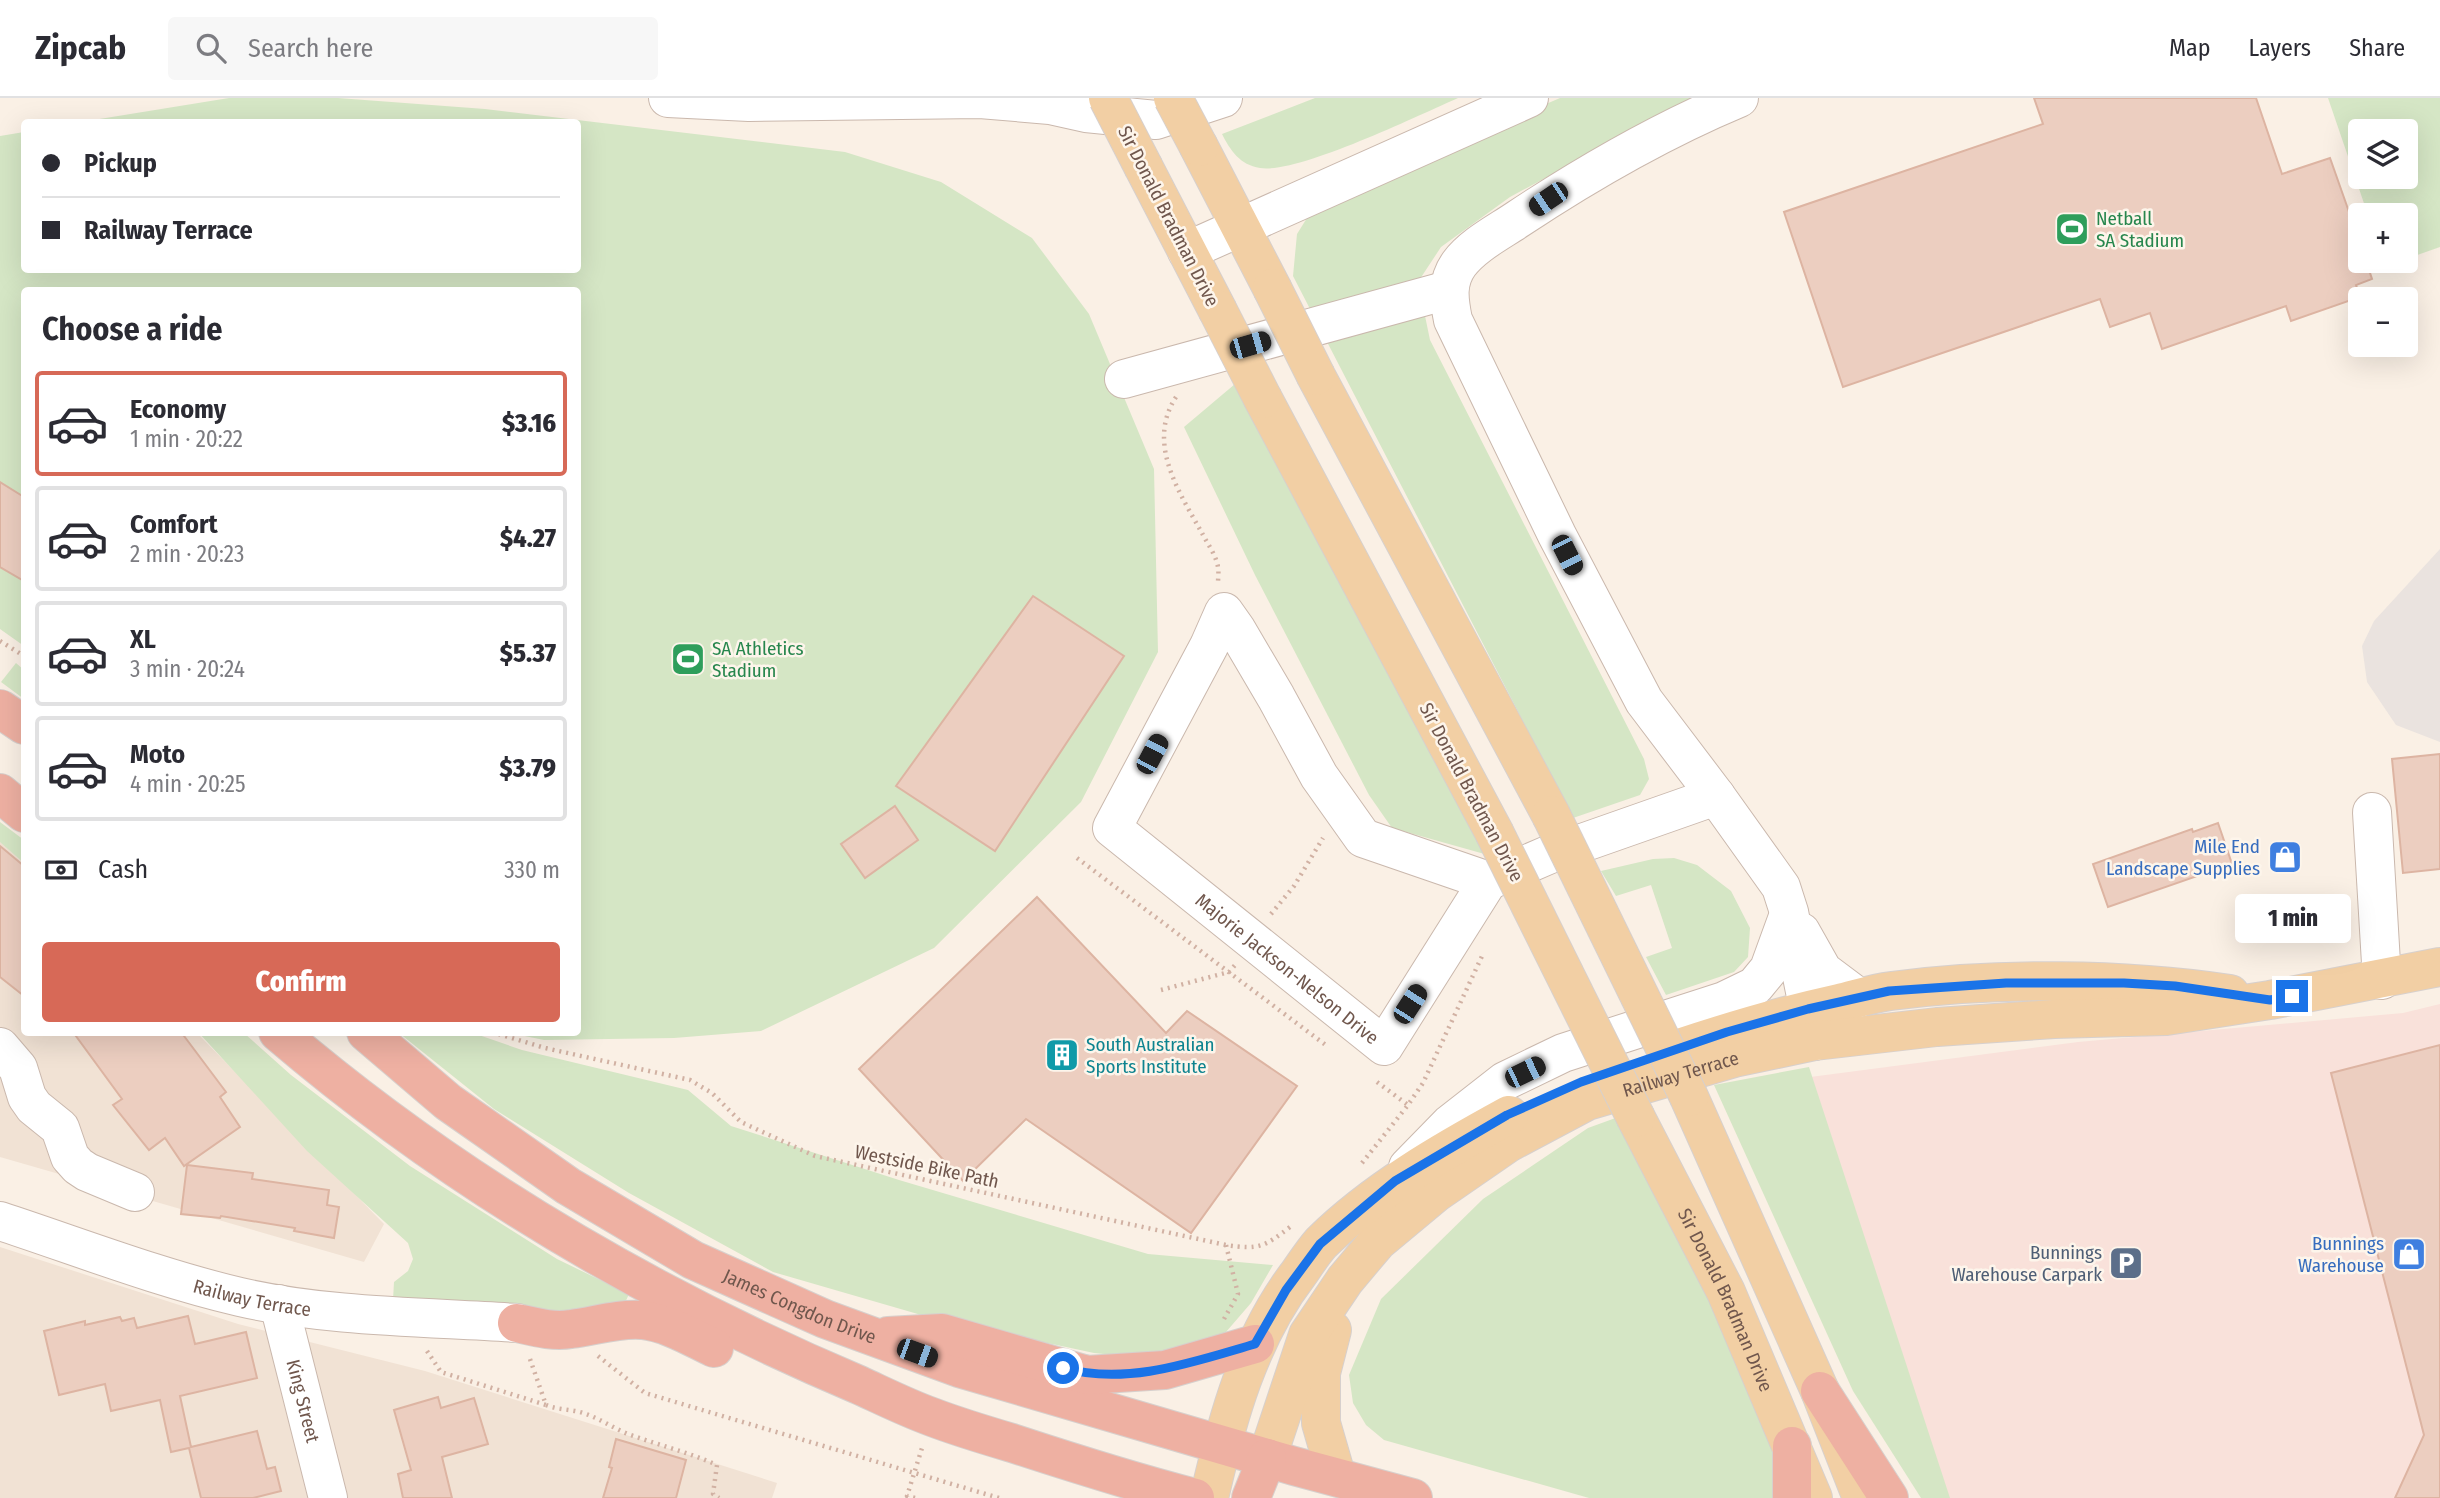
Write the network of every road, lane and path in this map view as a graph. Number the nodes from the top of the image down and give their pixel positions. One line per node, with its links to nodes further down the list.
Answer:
1 (668, 98): 7 (street)
2 (1108, 98): 9 (main road, Sir Donald Bradman Drive, bridge)
3 (1173, 98): 8 (main road, bridge)
4 (1223, 98): 7 (street)
5 (1530, 98): 8 (street)
6 (1739, 98): 10 (street)
7 (704, 99)
8 (1241, 227): 9 (street); 55 (main road, bridge)
9 (1187, 251): 60 (main road, Sir Donald Bradman Drive, bridge)
10 (1448, 290): 11 (street); 17 (street)
11 (1124, 379)
12 (0, 641): 13 (path)
13 (21, 654)
14 (0, 709): 15 (highway)
15 (21, 723)
16 (0, 793): 18 (highway)
17 (1716, 796): 22 (street); 23 (street)
18 (21, 810)
19 (2372, 812): 29 (street)
20 (1327, 831): 24 (path)
21 (1077, 858): 28 (path)
22 (1488, 881): 22 (street, Majorie Jackson-Nelson Drive)
23 (1789, 912): 31 (street); 33 (street); 42 (street)
24 (1268, 918)
25 (1484, 952): 40 (path)
26 (1242, 956): 28 (path)
27 (2440, 967): 29 (main road, Railway Terrace)
28 (1229, 972): 30 (path); 38 (path)
29 (2382, 980): 32 (main road, Railway Terrace)
30 (1161, 990)
31 (1859, 998): 32 (main road, Railway Terrace); 33 (main road, Railway Terrace)
32 (2270, 1000): 33 (main road, Railway Terrace)
33 (1812, 1025): 42 (main road, Railway Terrace); 47 (main road, Railway Terrace)
34 (283, 1036): 56 (highway)
35 (371, 1036): 51 (highway, James Congdon Drive)
36 (505, 1036): 46 (path, Westside Bike Path)
37 (0, 1047): 43 (street)
38 (1328, 1047)
39 (1377, 1082): 40 (path)
40 (1408, 1105): 41 (path)
41 (1357, 1168)
42 (1395, 1181): 52 (main road, Railway Terrace)
43 (135, 1192)
44 (0, 1221): 48 (street, Railway Terrace)
45 (1298, 1221): 46 (path, Westside Bike Path)
46 (1226, 1245): 49 (path)
47 (1345, 1280): 61 (main road, Railway Terrace); 63 (main road)
48 (279, 1304): 50 (street, Railway Terrace); 64 (street, King Street)
49 (1222, 1321)
50 (522, 1336): 56 (highway); 57 (path)
51 (875, 1337): 52 (highway); 59 (highway, James Congdon Drive)
52 (1255, 1344): 59 (main road, Railway Terrace)
53 (425, 1347): 57 (path)
54 (594, 1353): 62 (path)
55 (1820, 1391): 74 (main road); 75 (highway)
56 (884, 1396): 58 (highway)
57 (546, 1405): 65 (path)
58 (932, 1417): 62 (path); 68 (highway)
59 (1221, 1444): 61 (highway, James Congdon Drive); 69 (main road, Railway Terrace)
60 (1792, 1446): 72 (highway); 73 (main road, Sir Donald Bradman Drive)
61 (1267, 1458): 63 (highway, James Congdon Drive); 70 (highway)
62 (914, 1473): 66 (path); 67 (path)
63 (1336, 1475): 71 (highway, James Congdon Drive)
64 (328, 1498)
65 (719, 1498)
66 (915, 1498)
67 (999, 1498)
68 (1195, 1498)
69 (1209, 1498)
70 (1251, 1498)
71 (1413, 1498)
72 (1792, 1498)
73 (1812, 1498)
74 (1862, 1498)
75 (1889, 1498)

